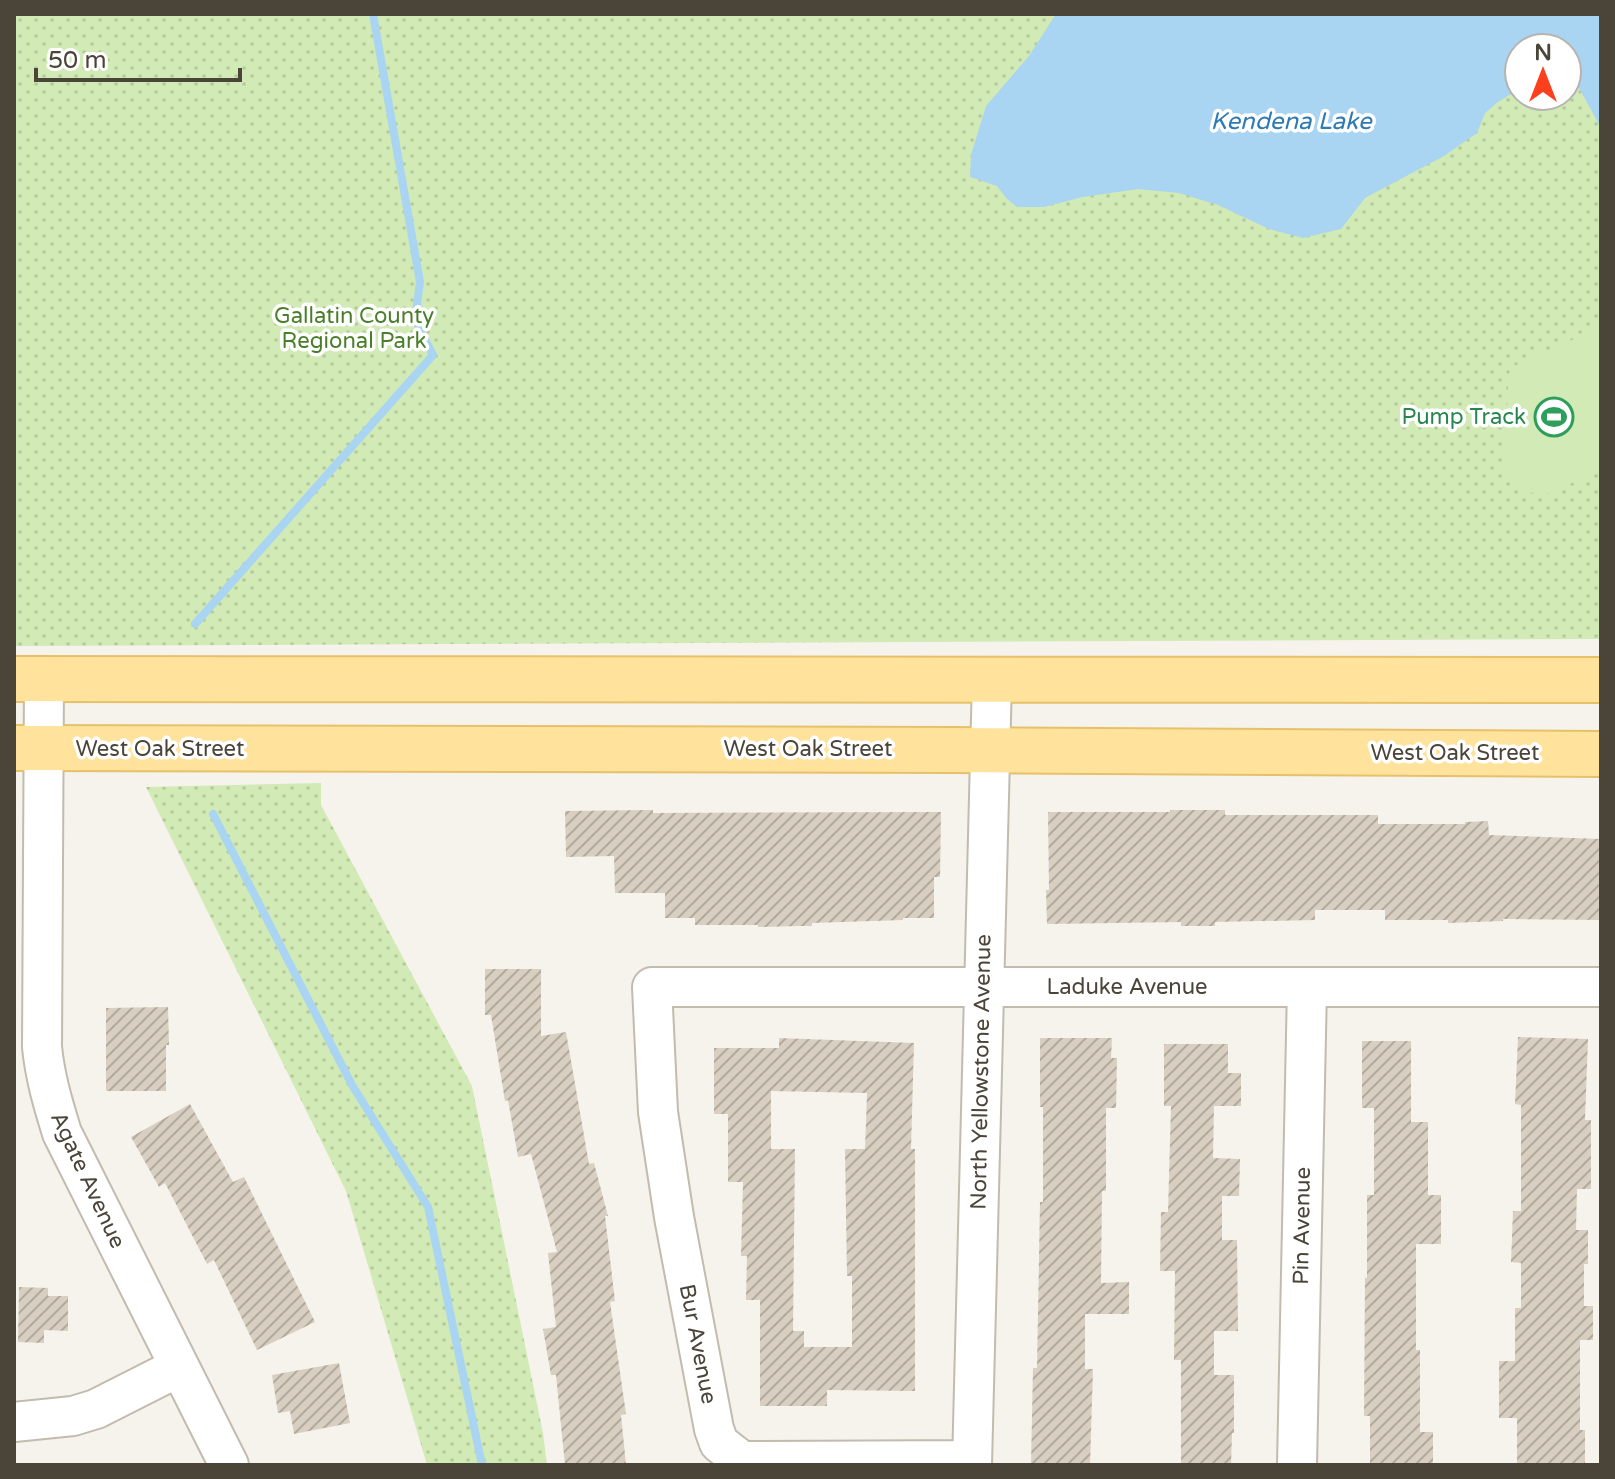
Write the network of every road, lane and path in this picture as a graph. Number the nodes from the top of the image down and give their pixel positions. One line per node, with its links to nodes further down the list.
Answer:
1 (29, 679): 2 (main road); 4 (street, Agate Avenue)
2 (992, 679): 3 (main road); 5 (street, North Yellowstone Avenue)
3 (1601, 680)
4 (28, 748): 5 (main road, West Oak Street); 11 (street, Agate Avenue)
5 (989, 750): 6 (main road, West Oak Street); 8 (street, North Yellowstone Avenue)
6 (1601, 754)
7 (652, 987): 8 (street, Laduke Avenue); 14 (street, Bur Avenue)
8 (983, 987): 9 (street, Laduke Avenue); 14 (street, North Yellowstone Avenue)
9 (1307, 987): 10 (street, Laduke Avenue); 16 (street, Pin Avenue)
10 (1601, 987)
11 (28, 1009): 12 (street, Agate Avenue)
12 (179, 1367): 13 (street); 15 (street, Agate Avenue)
13 (14, 1422)
14 (972, 1462)
15 (229, 1465)
16 (1297, 1465)

